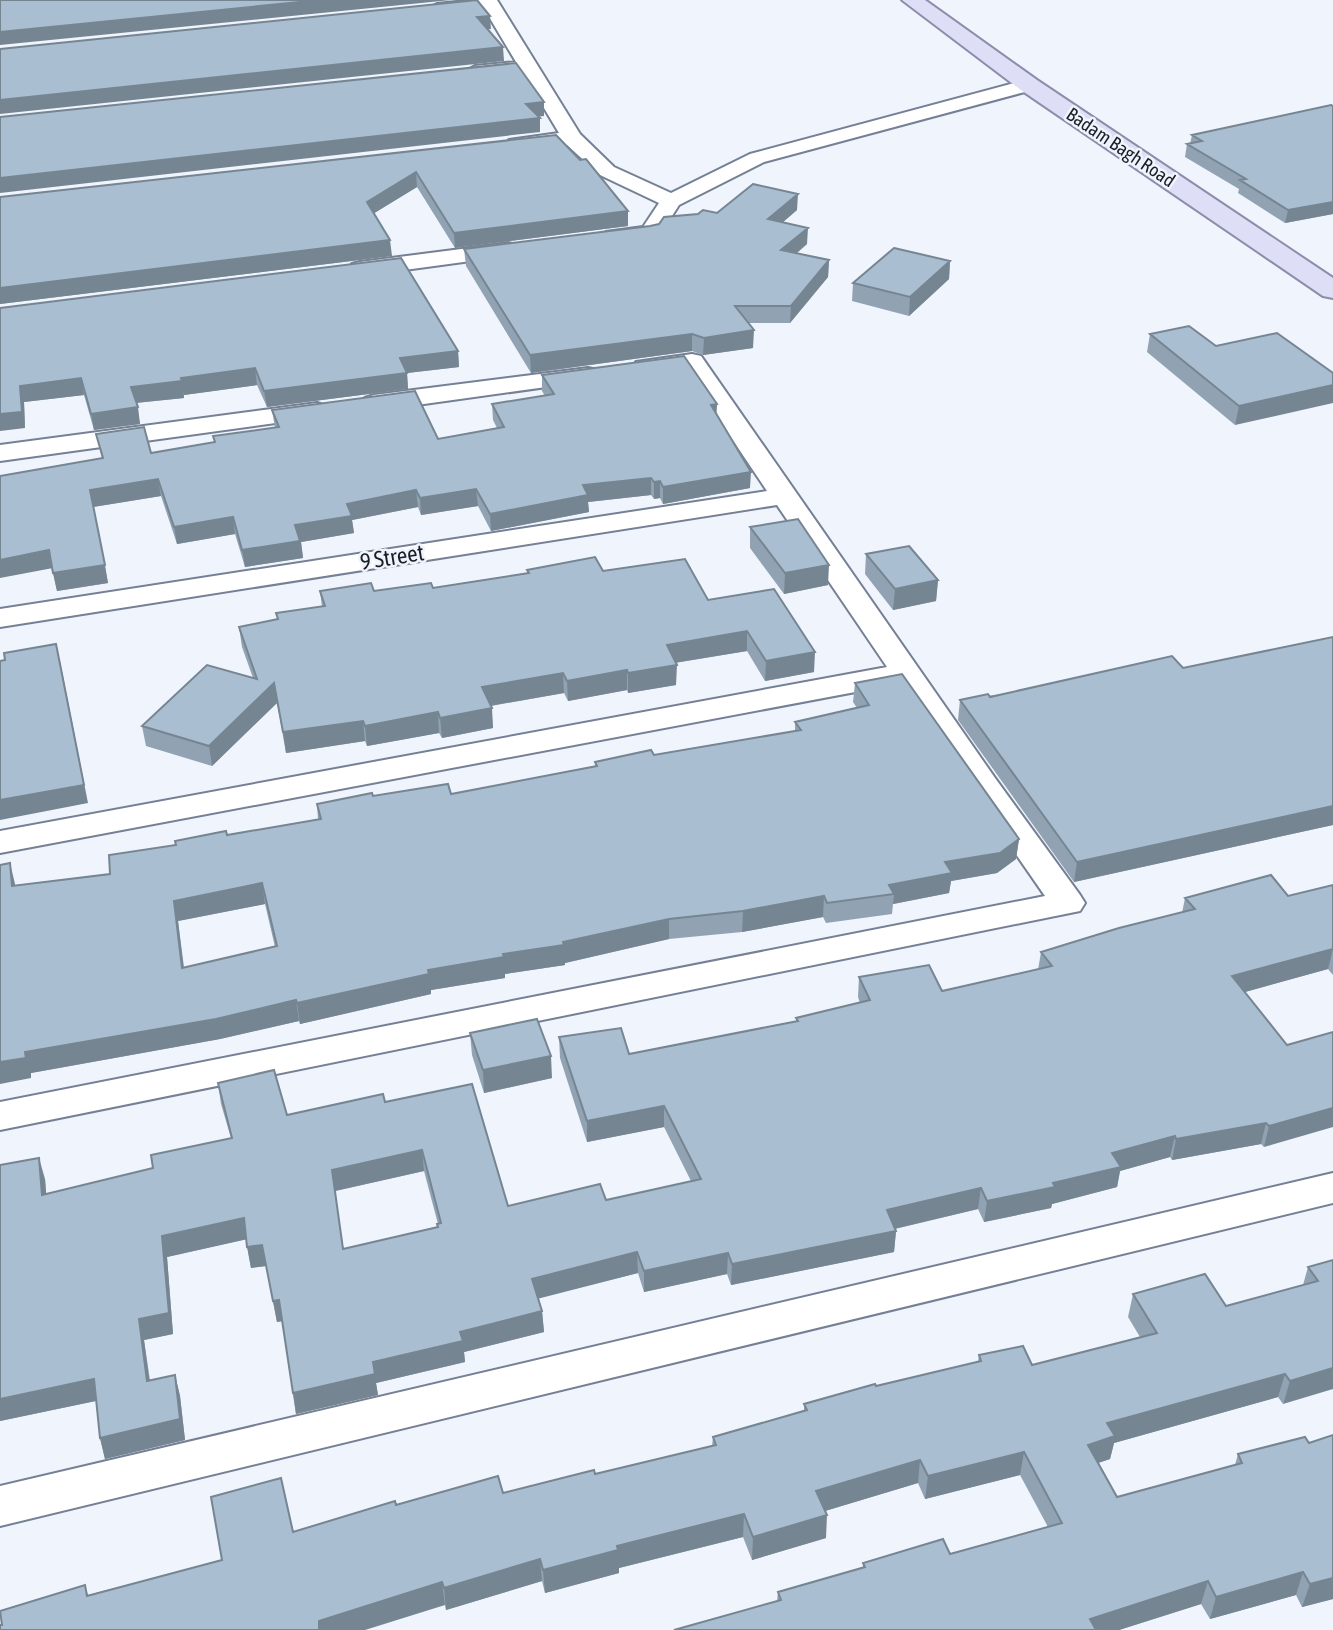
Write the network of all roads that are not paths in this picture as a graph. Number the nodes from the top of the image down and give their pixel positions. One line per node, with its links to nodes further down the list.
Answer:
1 (912, 0): 6 (main road, Badam Bagh Road)
2 (489, 2): 3 (street); 4 (street)
3 (422, 11)
4 (528, 67): 5 (street); 7 (street)
5 (459, 74)
6 (1029, 85): 9 (street); 13 (main road, Badam Bagh Road)
7 (572, 138): 8 (street); 9 (street)
8 (491, 147)
9 (671, 201): 10 (street)
10 (595, 240)
11 (526, 248): 12 (street)
12 (332, 272)
13 (1333, 290)
14 (0, 453): 15 (street)
15 (785, 496): 16 (street, 9 Street); 17 (street)
16 (0, 618)
17 (906, 673): 18 (street); 19 (street)
18 (0, 842)
19 (0, 1116)
20 (1333, 1188): 21 (street)
21 (0, 1506)

